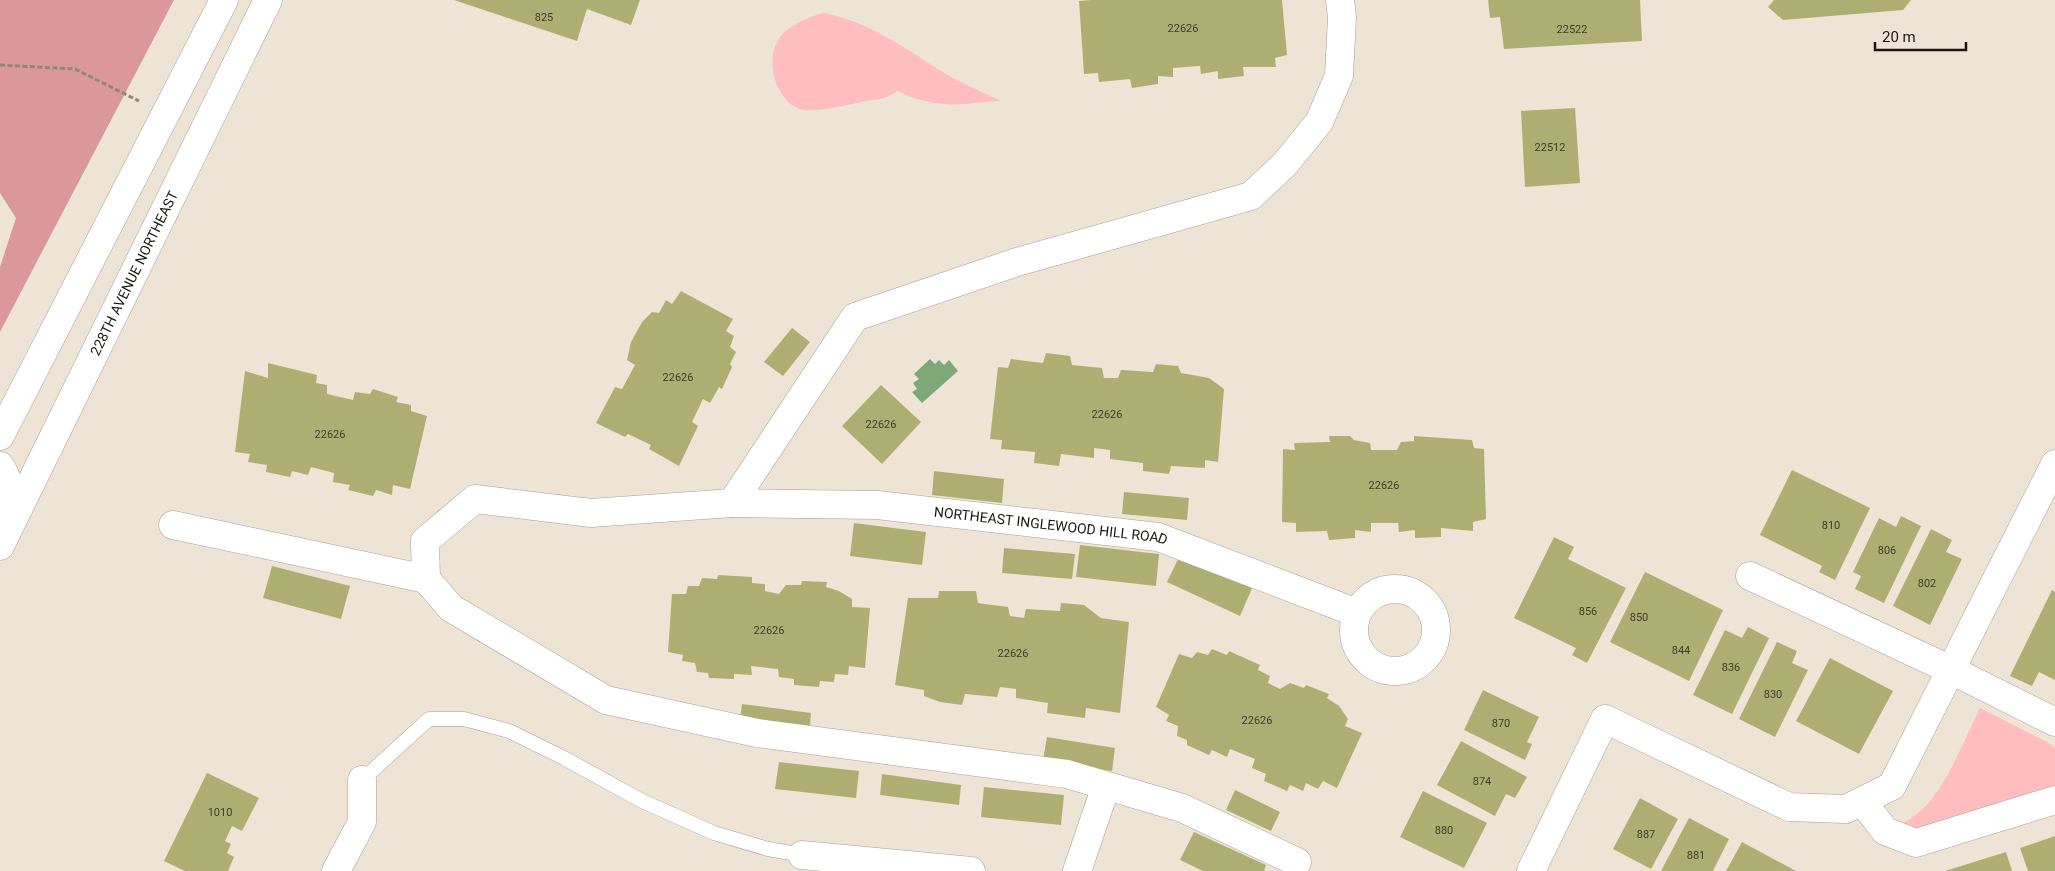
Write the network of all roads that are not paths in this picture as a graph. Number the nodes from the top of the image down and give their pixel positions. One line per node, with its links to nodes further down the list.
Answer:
1 (224, 0): 4 (street)
2 (268, 0): 10 (street, 228TH AVENUE NORTHEAST)
3 (1340, 0): 7 (street)
4 (0, 436)
5 (2055, 464): 14 (street)
6 (0, 466): 8 (street)
7 (732, 503): 12 (street, NORTHEAST INGLEWOOD HILL ROAD); 13 (street, NORTHEAST INGLEWOOD HILL ROAD)
8 (0, 515)
9 (173, 525): 12 (street)
10 (0, 546)
11 (1750, 576): 14 (street)
12 (426, 579): 17 (street)
13 (1357, 613)
14 (1951, 670): 15 (street); 19 (street)
15 (2055, 722)
16 (362, 780): 20 (lane); 22 (street)
17 (1106, 786): 21 (street); 24 (street)
18 (2055, 800): 19 (street)
19 (1862, 801): 25 (street)
20 (802, 855): 23 (street)
21 (1297, 862)
22 (336, 871)
23 (971, 871)
24 (1077, 871)
25 (1531, 871)

